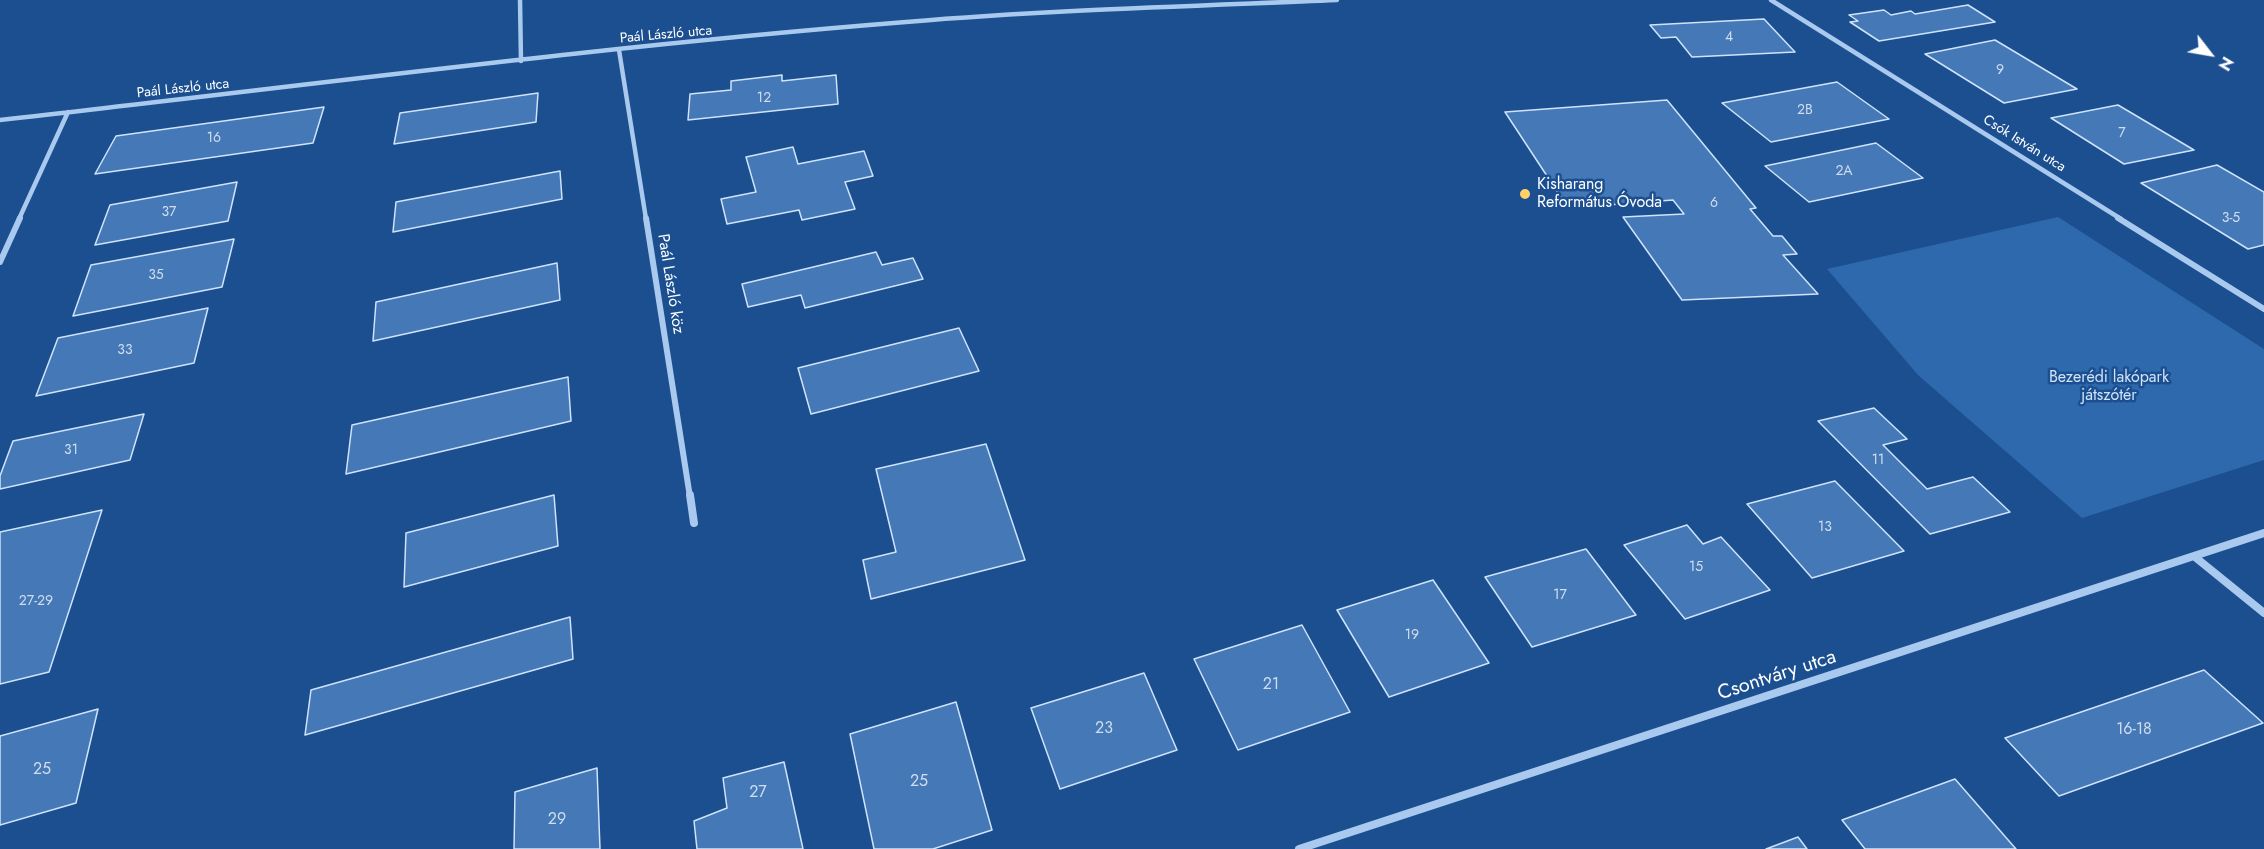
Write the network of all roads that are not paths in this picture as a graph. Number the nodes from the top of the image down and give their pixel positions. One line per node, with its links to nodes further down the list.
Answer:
1 (520, 0): 5 (street)
2 (1337, 0): 4 (street, Paál László utca)
3 (1771, 0): 9 (street, Csók István utca)
4 (619, 50): 5 (street, Paál László utca); 10 (street, Paál László köz)
5 (521, 61): 6 (street, Paál László utca)
6 (68, 112): 7 (street, Paál László utca); 8 (street)
7 (0, 120)
8 (0, 262)
9 (2264, 309)
10 (694, 523)
11 (2264, 533): 12 (street, Csontváry utca)
12 (2195, 557): 13 (street); 14 (street, Csontváry utca)
13 (2264, 613)
14 (1299, 849)

